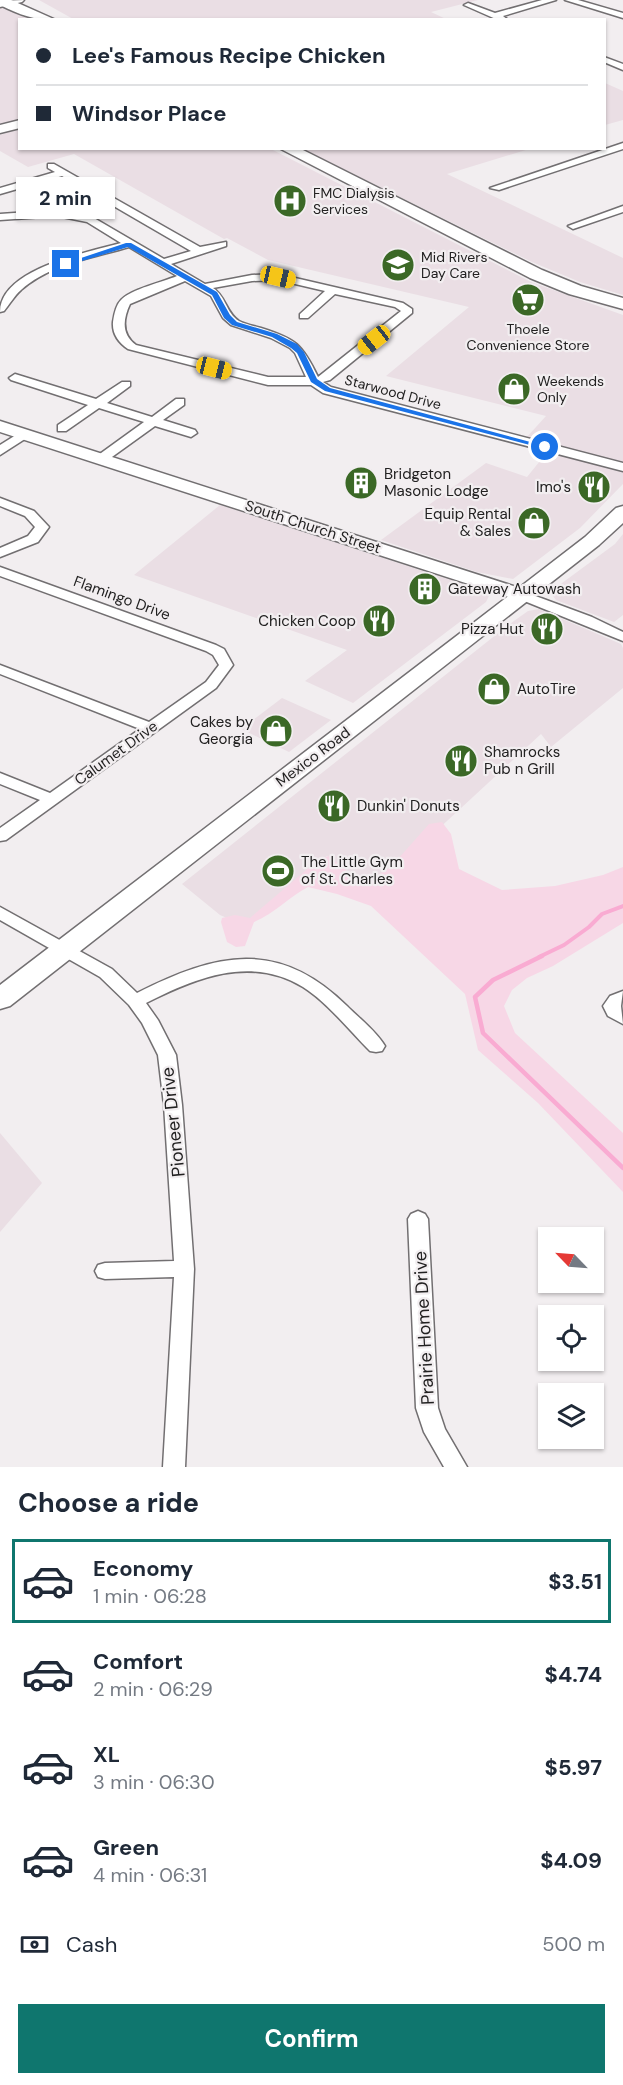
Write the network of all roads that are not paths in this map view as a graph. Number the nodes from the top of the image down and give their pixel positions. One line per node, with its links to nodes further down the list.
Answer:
1 (24, 0): 9 (main road)
2 (552, 0): 6 (street)
3 (569, 0): 7 (street)
4 (6, 2): 8 (main road)
5 (468, 5): 6 (street)
6 (495, 15): 10 (street)
7 (623, 16)
8 (44, 18)
9 (48, 18)
10 (501, 18)
11 (606, 60): 12 (street)
12 (623, 66)
13 (18, 124): 14 (street)
14 (0, 129)
15 (623, 146): 19 (street)
16 (290, 150): 31 (main road)
17 (51, 166): 18 (street)
18 (63, 173): 20 (street); 26 (street)
19 (495, 188)
20 (0, 191)
21 (623, 209): 23 (street)
22 (0, 217): 24 (street)
23 (573, 226)
24 (129, 244): 27 (street); 32 (street)
25 (222, 244): 26 (street)
26 (199, 251): 27 (street)
27 (162, 263): 28 (street)
28 (184, 277): 29 (street); 35 (street)
29 (204, 287): 30 (street); 35 (street)
30 (333, 290): 33 (street); 35 (street)
31 (623, 304)
32 (0, 309)
33 (304, 316)
34 (15, 378): 38 (street)
35 (314, 381): 46 (street, Starwood Drive)
36 (126, 384): 38 (street)
37 (180, 402): 39 (street)
38 (97, 404): 39 (street); 41 (street)
39 (153, 421): 42 (street); 45 (street)
40 (0, 426): 43 (street, South Church Street)
41 (62, 428)
42 (191, 433)
43 (24, 434): 44 (street); 45 (street, South Church Street)
44 (0, 451)
45 (101, 459): 51 (street, South Church Street)
46 (623, 467)
47 (0, 502): 49 (street)
48 (623, 512): 51 (main road, Mexico Road)
49 (0, 552)
50 (0, 572): 53 (street, Flamingo Drive)
51 (522, 595): 52 (street, South Church Street); 60 (main road, Mexico Road)
52 (623, 637)
53 (226, 665): 55 (street, Calumet Drive)
54 (0, 669): 55 (street)
55 (151, 728): 57 (street, Calumet Drive)
56 (0, 778): 57 (street)
57 (51, 799): 58 (street, Calumet Drive)
58 (0, 836)
59 (0, 913): 60 (street, Pioneer Drive)
60 (63, 949): 62 (main road, Mexico Road); 63 (street, Pioneer Drive)
61 (623, 997): 64 (street)
62 (0, 999)
63 (135, 1001): 65 (street); 67 (street, Pioneer Drive)
64 (623, 1018)
65 (376, 1046)
66 (418, 1219): 70 (street, Prairie Home Drive)
67 (184, 1269): 68 (street); 69 (street, Pioneer Drive)
68 (105, 1271)
69 (174, 1467)
70 (456, 1467)

